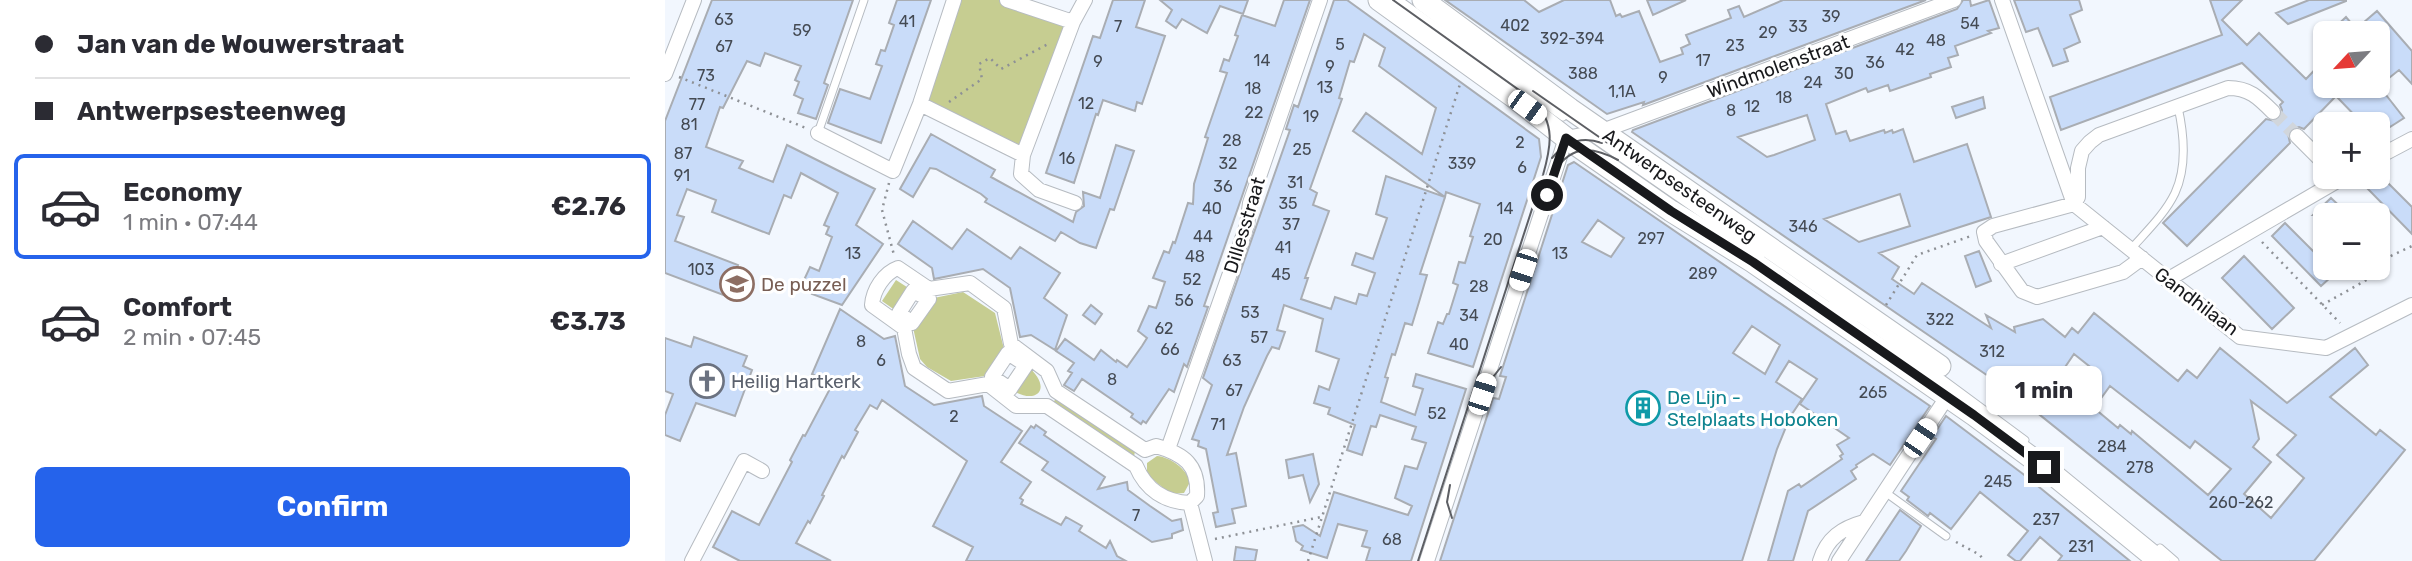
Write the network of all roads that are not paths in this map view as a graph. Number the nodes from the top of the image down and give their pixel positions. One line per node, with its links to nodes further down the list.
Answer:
1 (694, 0): 13 (street)
2 (864, 0): 18 (lane)
3 (954, 0): 14 (street)
4 (1007, 0): 12 (street)
5 (1085, 0): 12 (street)
6 (1320, 0): 40 (street, Dillesstraat)
7 (1379, 0): 17 (street, Antwerpsesteenweg)
8 (1399, 0): 17 (lane)
9 (1423, 0): 17 (street, Antwerpsesteenweg)
10 (1954, 0): 17 (street, Windmolenstraat)
11 (2001, 0): 26 (street)
12 (1071, 27): 23 (street)
13 (665, 73)
14 (920, 104): 18 (street); 23 (street)
15 (2178, 107): 16 (street); 26 (street); 28 (lane)
16 (2273, 112)
17 (1579, 129): 29 (lane); 34 (street, Antwerpsesteenweg); 37 (street, Antwerpsesteenweg); 53 (street)
18 (818, 133)
19 (2297, 136): 22 (street)
20 (2412, 139): 21 (street)
21 (2390, 151)
22 (2313, 152)
23 (1023, 155): 25 (street)
24 (2320, 189): 31 (street)
25 (1075, 203)
26 (2074, 204): 27 (street, Gandhilaan); 30 (street, Gandhilaan)
27 (2103, 228): 28 (street, Gandhilaan); 30 (street)
28 (2136, 254): 30 (street, Gandhilaan); 31 (street, Gandhilaan)
29 (1771, 262)
30 (2001, 264)
31 (2167, 280): 33 (street, Gandhilaan)
32 (1827, 301): 34 (lane)
33 (2412, 305)
34 (1867, 322): 35 (street, Antwerpsesteenweg)
35 (1932, 366): 39 (lane)
36 (1056, 391): 38 (street); 38 (street); 41 (street)
37 (1947, 397): 46 (street); 50 (street, Antwerpsesteenweg)
38 (1047, 406): 43 (street)
39 (2031, 445)
40 (1168, 449): 41 (street); 47 (street)
41 (1145, 450): 43 (street)
42 (2052, 462): 44 (lane)
43 (1136, 466): 47 (street)
44 (2062, 470)
45 (762, 471): 51 (street)
46 (1884, 491): 48 (street); 49 (lane)
47 (1190, 503): 52 (street)
48 (1864, 522): 54 (street); 55 (street)
49 (1946, 536)
50 (2157, 553): 56 (lane)
51 (692, 561)
52 (1205, 561)
53 (1427, 561)
54 (1819, 561)
55 (1839, 561)
56 (2175, 561)

